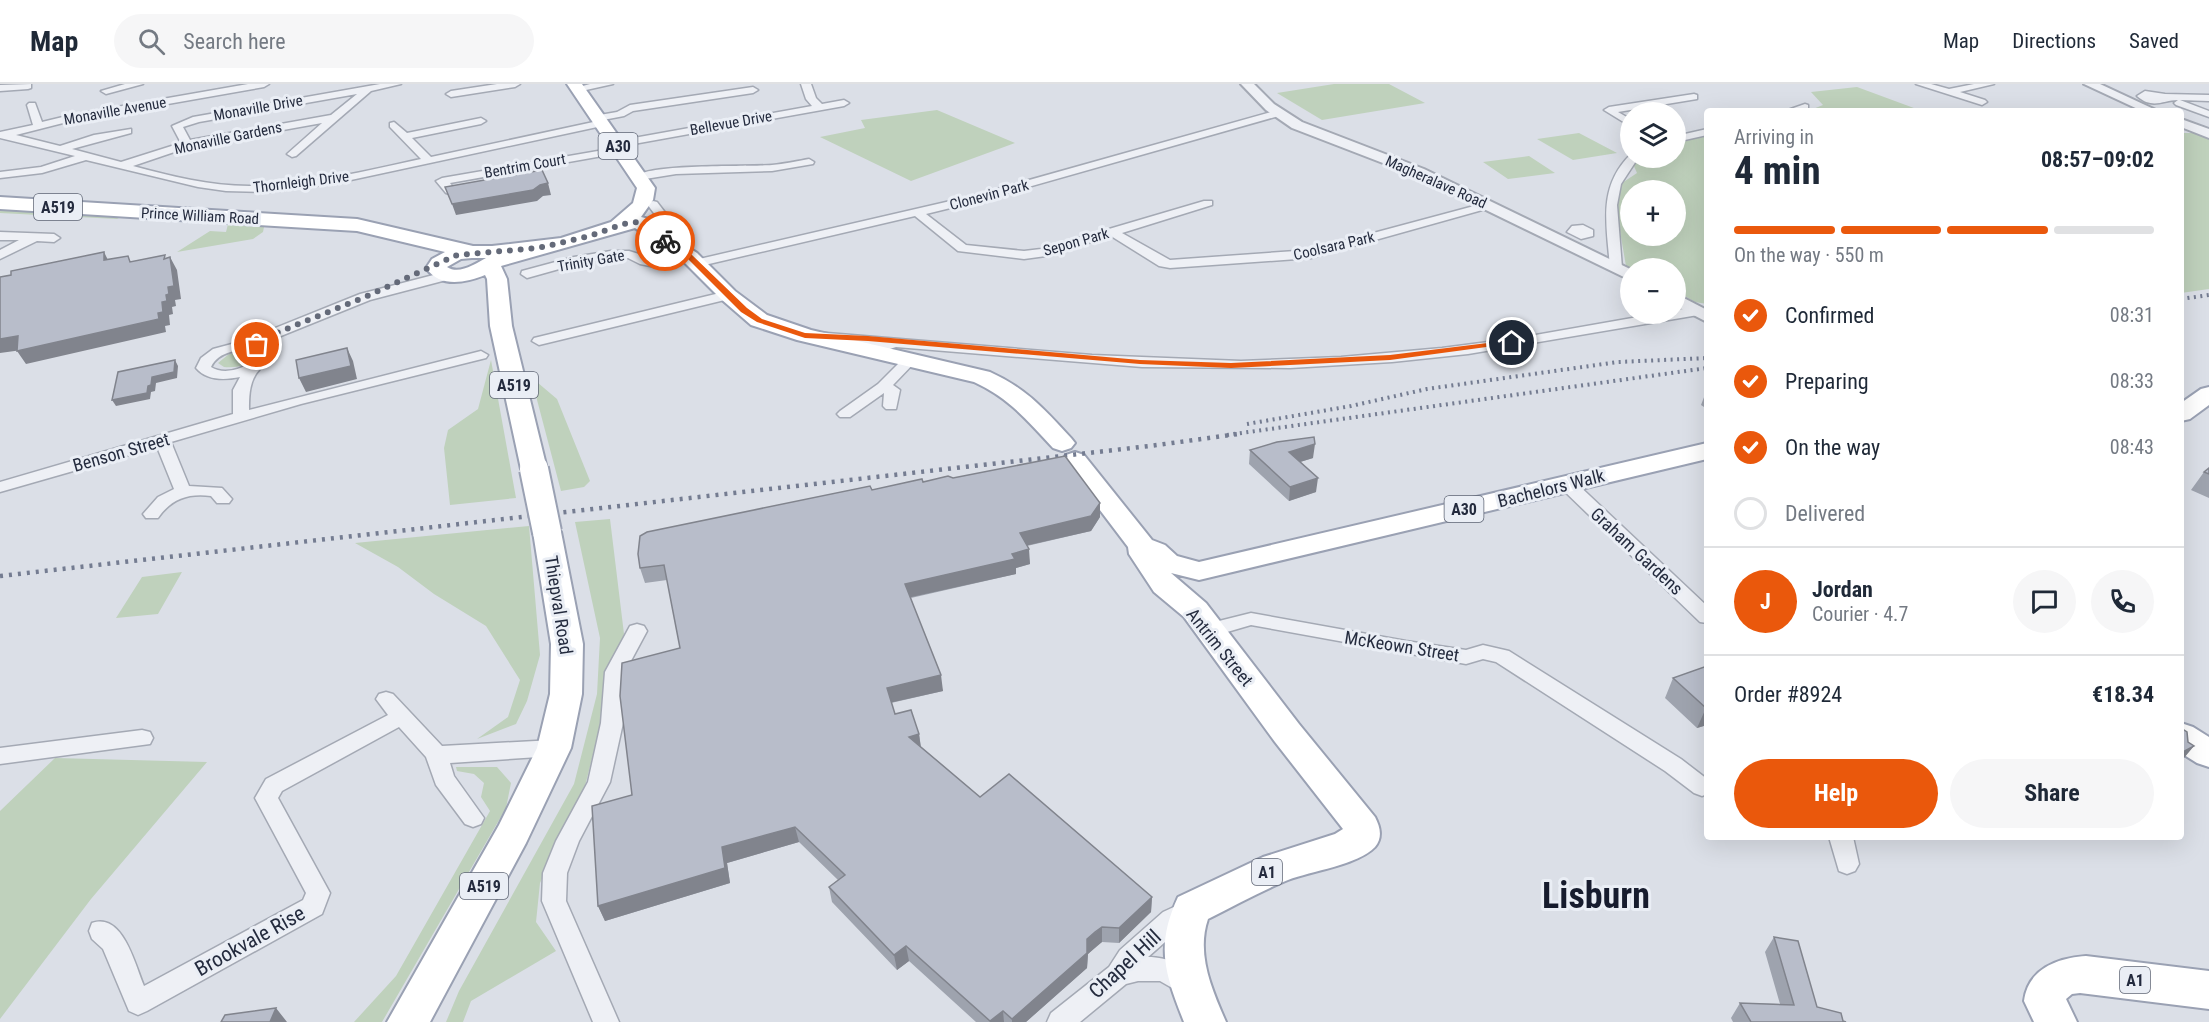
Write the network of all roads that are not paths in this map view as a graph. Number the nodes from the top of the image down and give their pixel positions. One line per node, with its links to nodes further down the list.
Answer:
1 (138, 84): 20 (street)
2 (264, 84): 12 (street, Monaville Avenue)
3 (396, 84): 17 (street, Monaville Drive)
4 (515, 84): 18 (street)
5 (608, 84): 15 (street)
6 (806, 84): 31 (street)
7 (1247, 84): 36 (street, Magheralave Road)
8 (1921, 84): 21 (street)
9 (1989, 84): 21 (street)
10 (2090, 84): 26 (street)
11 (2137, 84): 22 (street)
12 (251, 85): 43 (street, Monaville Avenue)
13 (28, 86): 16 (street)
14 (2166, 86): 22 (street)
15 (575, 87): 38 (main road, A30)
16 (0, 88)
17 (368, 89): 40 (street); 53 (street, Monaville Drive)
18 (452, 89)
19 (749, 89): 38 (street, Thornleigh Drive)
20 (106, 91)
21 (1949, 92): 28 (street)
22 (2149, 94): 24 (street); 26 (street)
23 (1694, 97): 27 (street)
24 (2167, 98): 25 (street); 37 (street)
25 (2209, 98)
26 (2124, 99): 35 (street)
27 (1661, 102)
28 (1982, 102)
29 (844, 103): 31 (street, Bellevue Drive)
30 (32, 105): 43 (street)
31 (819, 107): 56 (street, Bellevue Drive)
32 (1805, 107): 34 (street)
33 (1620, 108): 39 (street)
34 (1801, 108)
35 (2145, 108)
36 (1278, 113): 67 (street, Magheralave Road); 68 (street, Clonevin Park)
37 (2209, 114)
38 (597, 117): 56 (main road, A30); 58 (street, Thornleigh Drive)
39 (1620, 117)
40 (334, 118): 53 (street, Monaville Gardens); 55 (street)
41 (481, 121): 51 (street)
42 (2184, 124): 45 (street)
43 (38, 125): 50 (street, Monaville Avenue)
44 (394, 125): 51 (street)
45 (2196, 129): 46 (street); 49 (street)
46 (2184, 130)
47 (127, 131): 54 (street)
48 (1704, 133): 52 (street)
49 (2209, 134)
50 (1, 136): 54 (street, Thornleigh Drive)
51 (406, 136): 58 (street)
52 (1686, 137)
53 (187, 144): 60 (street, Monaville Gardens)
54 (61, 149): 57 (street, Thornleigh Drive)
55 (292, 154)
56 (621, 154): 63 (main road, A30); 64 (street, Bentrim Court)
57 (87, 156): 60 (street, Thornleigh Drive); 62 (street)
58 (428, 160): 60 (street, Thornleigh Drive)
59 (809, 162): 63 (street)
60 (124, 165)
61 (1626, 168): 80 (street)
62 (0, 175)
63 (639, 177): 69 (main road, A30)
64 (450, 191)
65 (0, 203): 73 (main road, Prince William Road / A519)
66 (1208, 203): 72 (street, Sepon Park)
67 (1489, 205): 72 (street, Coolsara Park); 80 (street, Magheralave Road)
68 (918, 213): 72 (street, Sepon Park); 77 (street, Clonevin Park)
69 (646, 218): 70 (street); 70 (street); 71 (main road); 77 (main road, A30)
70 (667, 222): 77 (street)
71 (619, 231): 77 (main road); 79 (main road)
72 (1113, 232)
73 (400, 233): 79 (main road, Prince William Road / A519); 81 (main road, Prince William Road / A519)
74 (0, 236): 75 (street)
75 (34, 237): 76 (street); 78 (street)
76 (54, 238)
77 (683, 253): 83 (street, Trinity Gate); 84 (main road, A30)
78 (0, 255)
79 (485, 258): 81 (main road); 85 (main road, Thiepval Road / A519)
80 (1616, 268): 82 (street, Magheralave Road)
81 (446, 270): 85 (main road, A519); 87 (street)
82 (1620, 270)
83 (527, 274)
84 (728, 296): 89 (street); 92 (main road, A30)
85 (498, 301): 119 (main road, Thiepval Road / A519, bridge)
86 (1686, 305): 88 (street)
87 (322, 314): 90 (street); 91 (street)
88 (1703, 314): 92 (street)
89 (539, 341)
90 (247, 345): 91 (street); 95 (street)
91 (269, 349): 94 (street)
92 (894, 350): 96 (street); 110 (main road, Antrim Street / A30)
93 (481, 355): 102 (street, Benson Street)
94 (253, 367): 95 (street); 97 (street)
95 (220, 374): 97 (street)
96 (883, 387): 99 (street); 101 (street)
97 (241, 390): 102 (street)
98 (2209, 394): 100 (main road)
99 (891, 406)
100 (2184, 412)
101 (845, 414)
102 (241, 417): 103 (street, Benson Street)
103 (162, 440): 106 (street, Benson Street); 107 (street)
104 (1704, 452): 105 (main road, Bachelors Walk / A30)
105 (1567, 484): 111 (main road, Bachelors Walk / A30); 112 (street, Graham Gardens)
106 (0, 487)
107 (183, 491): 108 (street); 109 (street)
108 (223, 500)
109 (152, 514)
110 (1142, 546): 111 (main road, Bachelors Walk / A30); 113 (main road, Antrim Street / A30)
111 (1220, 566): 113 (main road, Bachelors Walk / A30)
112 (1704, 614)
113 (1202, 620): 123 (street, McKeown Street); 125 (main road, Antrim Street / A30)
114 (637, 631): 135 (street)
115 (386, 699): 116 (street)
116 (401, 717): 120 (street); 129 (street, Brookvale Rise)
117 (142, 738): 122 (street)
118 (2184, 738): 121 (main road)
119 (554, 748): 120 (street); 134 (main road, Thiepval Road / A519)
120 (436, 754): 124 (street)
121 (2209, 754)
122 (0, 756)
123 (1702, 787)
124 (473, 818)
125 (1362, 836): 128 (main road, A1)
126 (1842, 840): 127 (street)
127 (1847, 864)
128 (1192, 909): 130 (street, Chapel Hill); 132 (main road)
129 (101, 931)
130 (1118, 975): 132 (street); 136 (street, Chapel Hill)
131 (2209, 990): 133 (main road, A1)
132 (1198, 1005)
133 (2051, 1007)
134 (408, 1022)
135 (606, 1022)
136 (1059, 1022)

